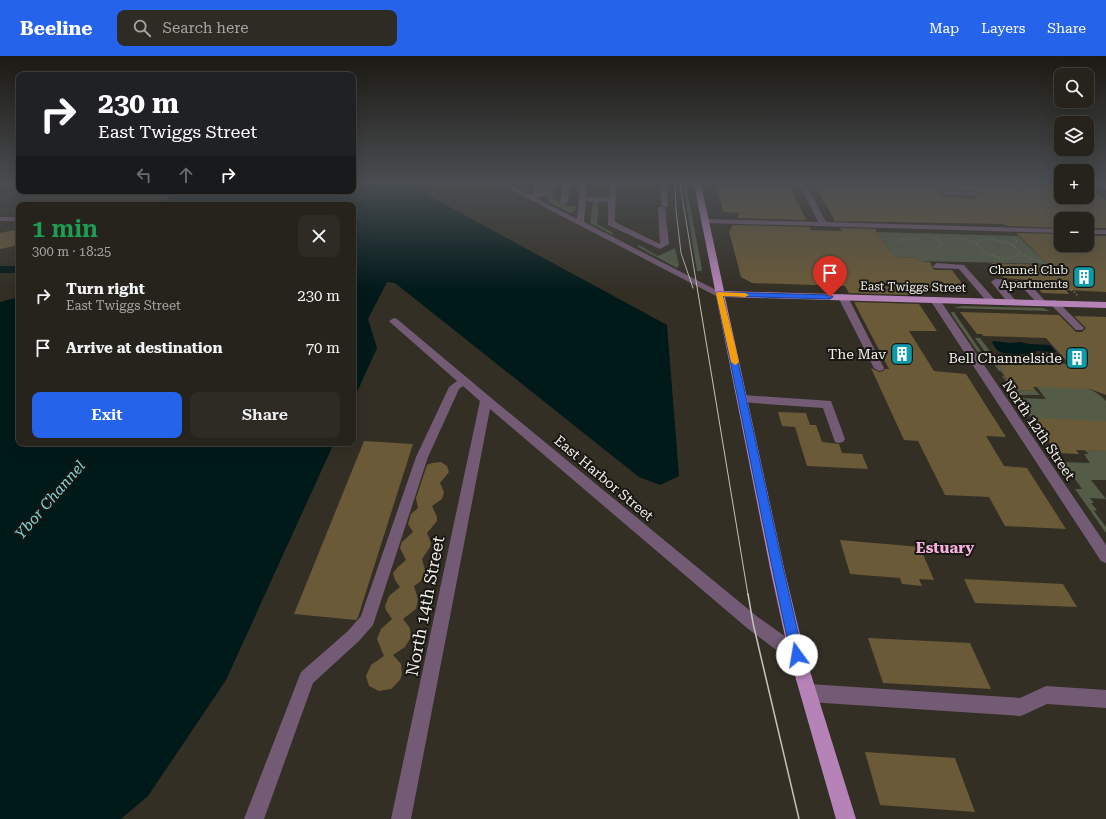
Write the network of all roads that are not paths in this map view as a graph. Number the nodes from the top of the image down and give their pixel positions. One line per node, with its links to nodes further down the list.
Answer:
1 (572, 220): 7 (street)
2 (581, 220): 7 (street)
3 (612, 220): 4 (street)
4 (664, 220)
5 (824, 220): 8 (street)
6 (705, 221): 8 (street); 17 (main road)
7 (580, 224): 17 (street)
8 (829, 227): 9 (street)
9 (1026, 230): 10 (street); 13 (street)
10 (1054, 231)
11 (1106, 232): 12 (street)
12 (1094, 234)
13 (1034, 237)
14 (937, 266): 20 (street)
15 (987, 274): 16 (street)
16 (995, 282): 21 (street); 22 (street)
17 (719, 294): 18 (main road, East Twiggs Street); 28 (main road)
18 (843, 298): 19 (main road, East Twiggs Street); 26 (street)
19 (935, 300): 20 (main road, East Twiggs Street); 31 (street, North 12th Street)
20 (990, 301): 21 (main road, East Twiggs Street)
21 (1012, 302): 22 (main road, East Twiggs Street)
22 (1048, 303): 23 (main road, East Twiggs Street); 25 (street)
23 (1106, 304)
24 (394, 321): 27 (street, East Harbor Street)
25 (1075, 328)
26 (879, 368)
27 (464, 381): 29 (street, East Harbor Street); 35 (street)
28 (743, 399): 30 (street); 32 (main road)
29 (486, 400): 32 (street, East Harbor Street); 36 (street, North 14th Street)
30 (839, 439)
31 (1106, 557)
32 (797, 655): 33 (main road)
33 (809, 693): 34 (street); 37 (main road)
34 (1106, 699)
35 (254, 819)
36 (401, 819)
37 (846, 819)

